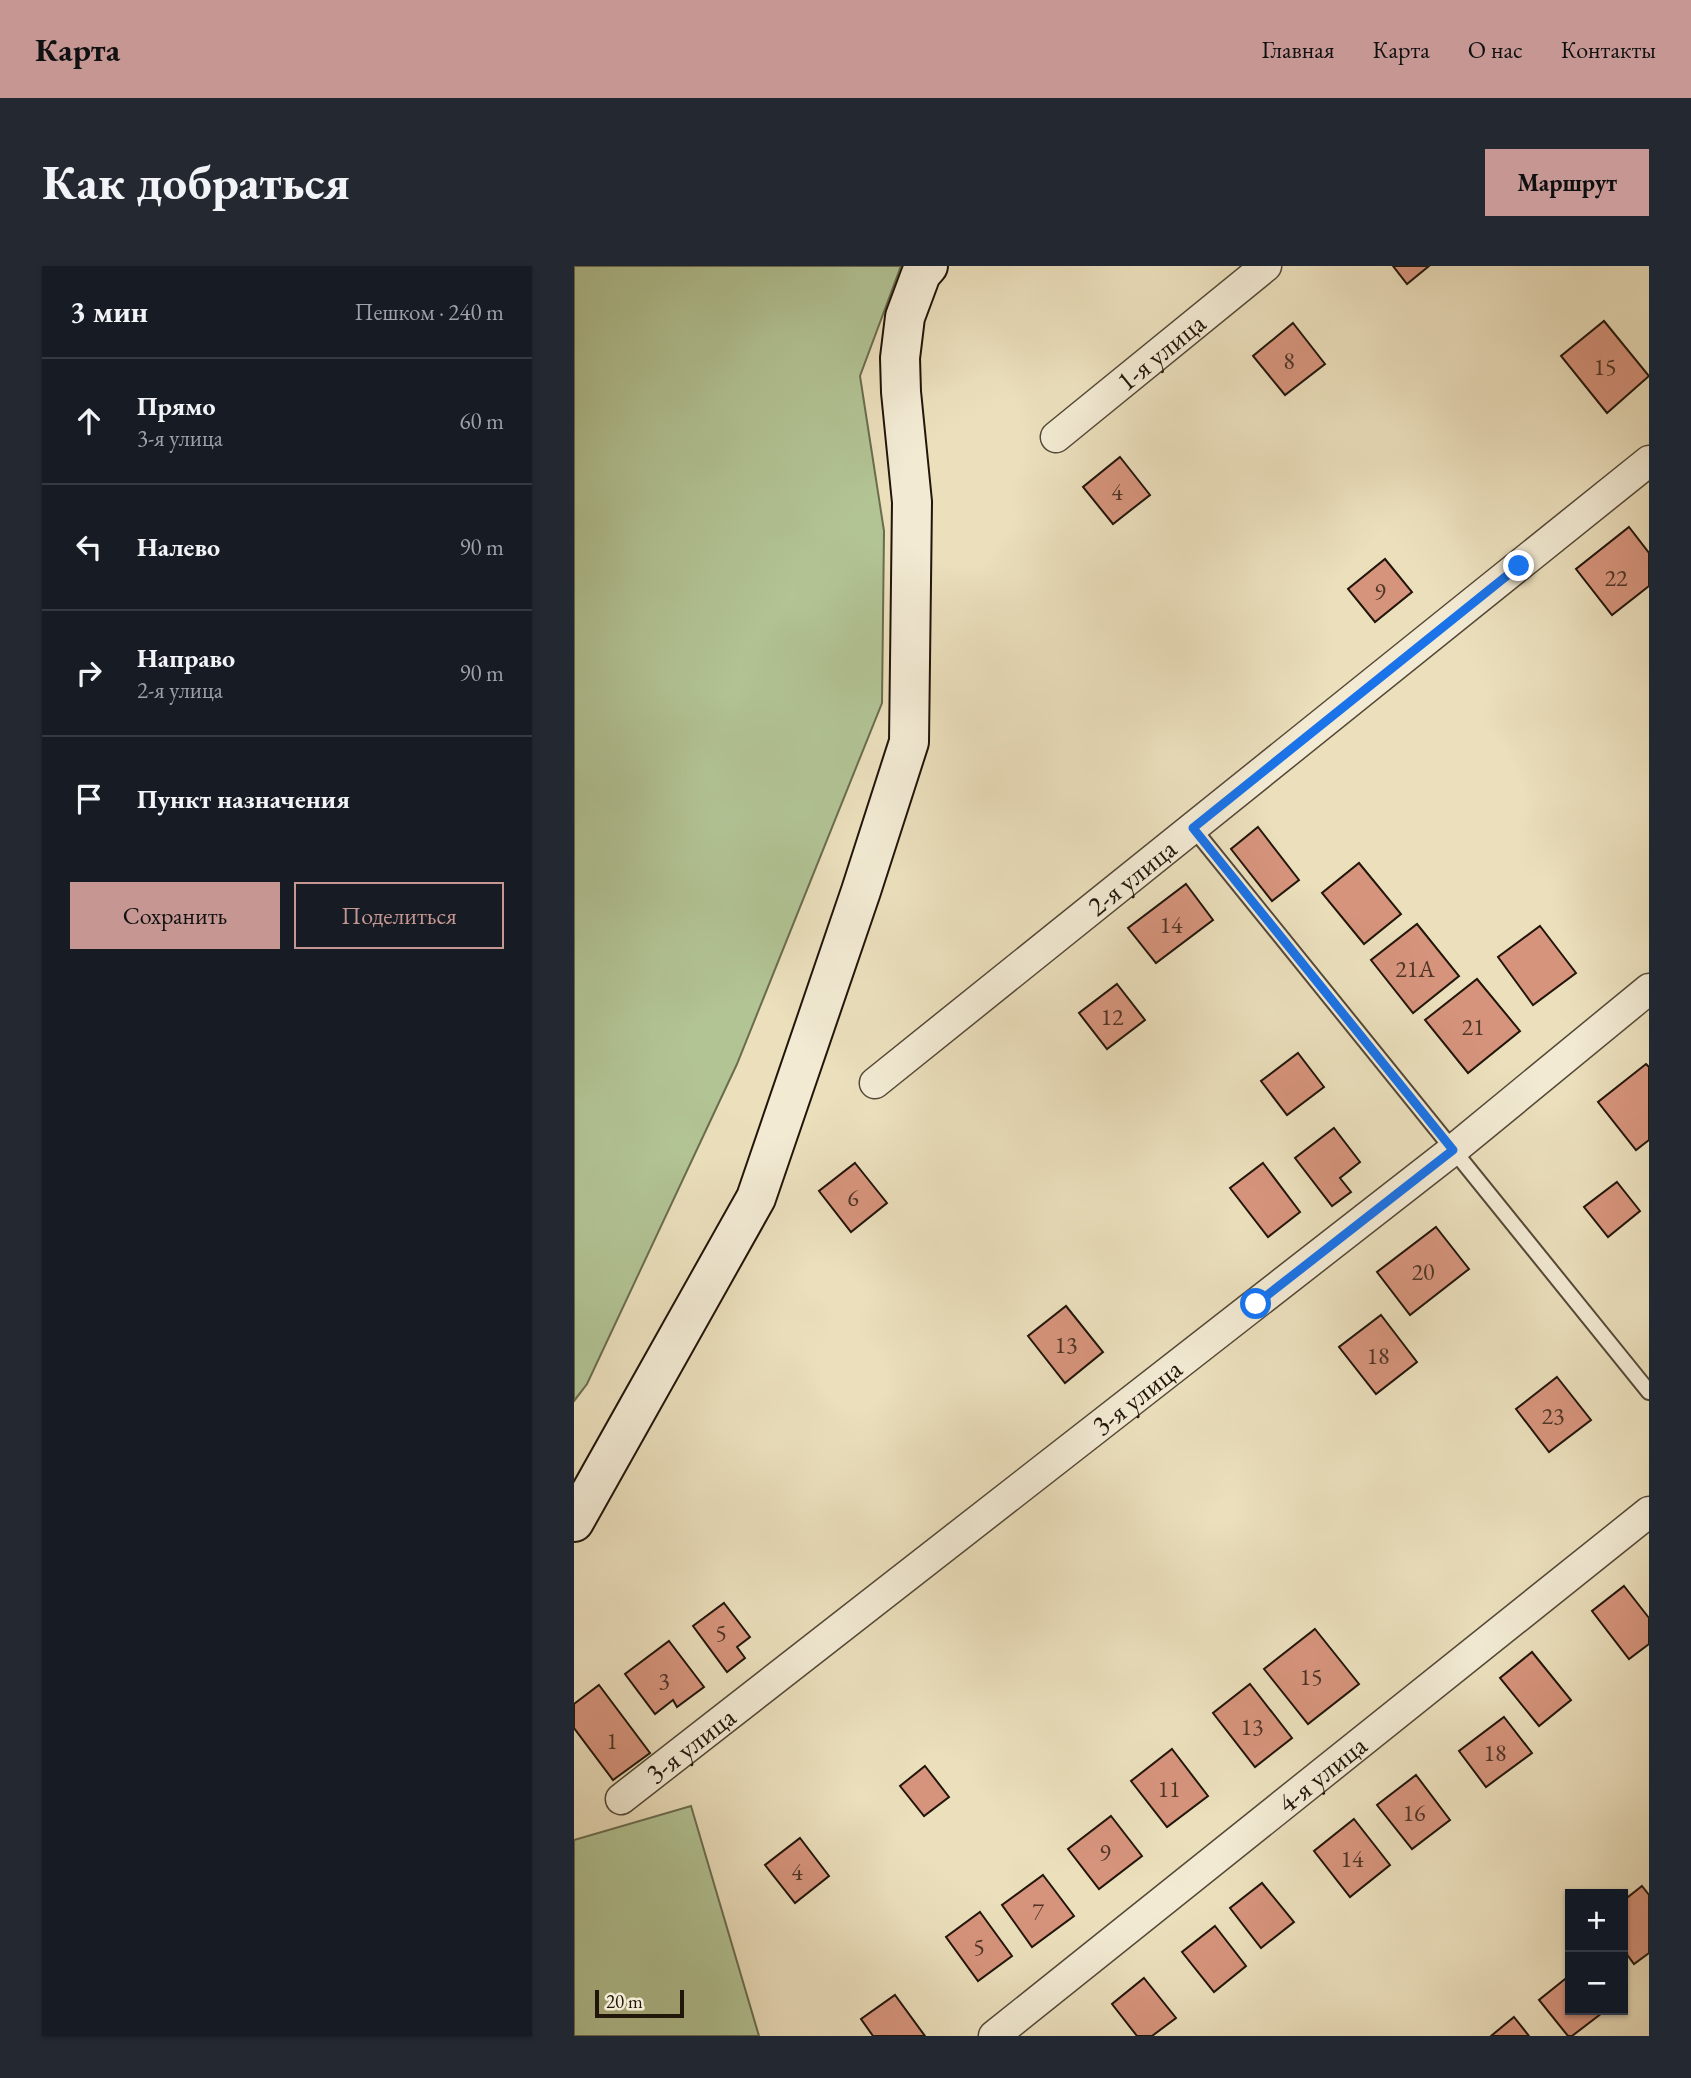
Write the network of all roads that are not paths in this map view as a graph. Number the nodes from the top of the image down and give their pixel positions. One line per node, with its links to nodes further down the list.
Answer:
1 (928, 266): 11 (street)
2 (1266, 266): 3 (street, 1-я улица)
3 (1056, 437)
4 (1649, 461): 5 (street, 2-я улица)
5 (1193, 828): 7 (street, 2-я улица); 8 (lane)
6 (1649, 989): 8 (street, 3-я улица)
7 (875, 1083)
8 (1453, 1150): 9 (lane); 12 (street, 3-я улица)
9 (1649, 1392)
10 (1649, 1512): 13 (street, 4-я улица)
11 (574, 1522)
12 (621, 1799)
13 (994, 2036)

